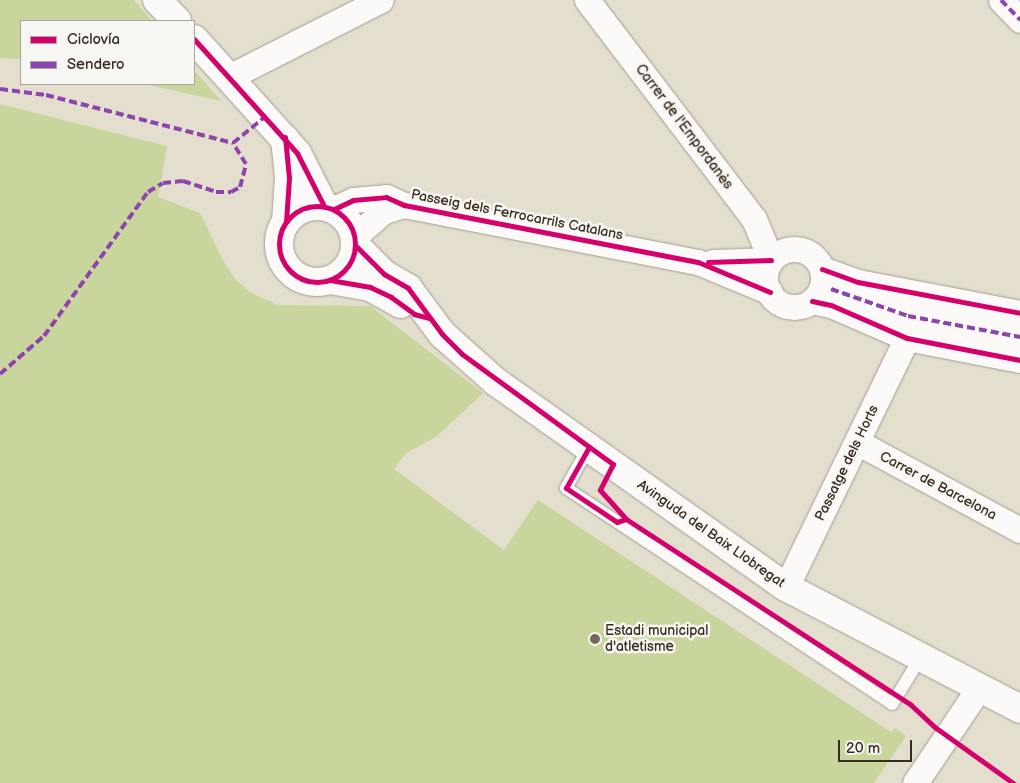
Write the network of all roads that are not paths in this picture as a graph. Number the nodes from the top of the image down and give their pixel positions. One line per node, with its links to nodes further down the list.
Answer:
1 (157, 0): 5 (main road)
2 (381, 0): 8 (street)
3 (587, 0): 14 (street, Carrer de l'Empordanès)
4 (1000, 0): 6 (street)
5 (176, 20)
6 (1020, 20)
7 (195, 40): 8 (main road)
8 (229, 77): 9 (main road)
9 (285, 137): 11 (main road); 12 (main road)
10 (404, 205): 11 (street, Passeig dels Ferrocarrils Catalans); 13 (street, Passeig dels Ferrocarrils Catalans); 15 (street, Passeig dels Ferrocarrils Catalans)
11 (329, 207): 12 (main road); 13 (main road)
12 (286, 222): 16 (main road)
13 (356, 241): 16 (main road); 20 (main road, Avinguda del Baix Llobregat)
14 (771, 260): 15 (street, Passeig dels Ferrocarrils Catalans); 17 (street); 18 (street)
15 (698, 262): 18 (street, Passeig dels Ferrocarrils Catalans)
16 (330, 280): 20 (main road, Avinguda del Baix Llobregat)
17 (822, 287): 18 (street); 19 (street); 21 (street); 22 (street)
18 (770, 292)
19 (1020, 313)
20 (429, 318): 25 (main road, Avinguda del Baix Llobregat)
21 (1020, 337)
22 (907, 338): 23 (street); 24 (street, Passatge dels Horts)
23 (1020, 360)
24 (856, 442): 26 (street, Carrer de Barcelona); 27 (street, Passatge dels Horts)
25 (589, 447): 27 (main road, Avinguda del Baix Llobregat); 28 (lane)
26 (1020, 530)
27 (786, 587): 28 (main road, Avinguda del Baix Llobregat)
28 (921, 657): 29 (main road, Avinguda del Baix Llobregat)
29 (979, 688): 30 (main road, Avinguda del Baix Llobregat); 31 (street)
30 (1020, 710)
31 (915, 783)

